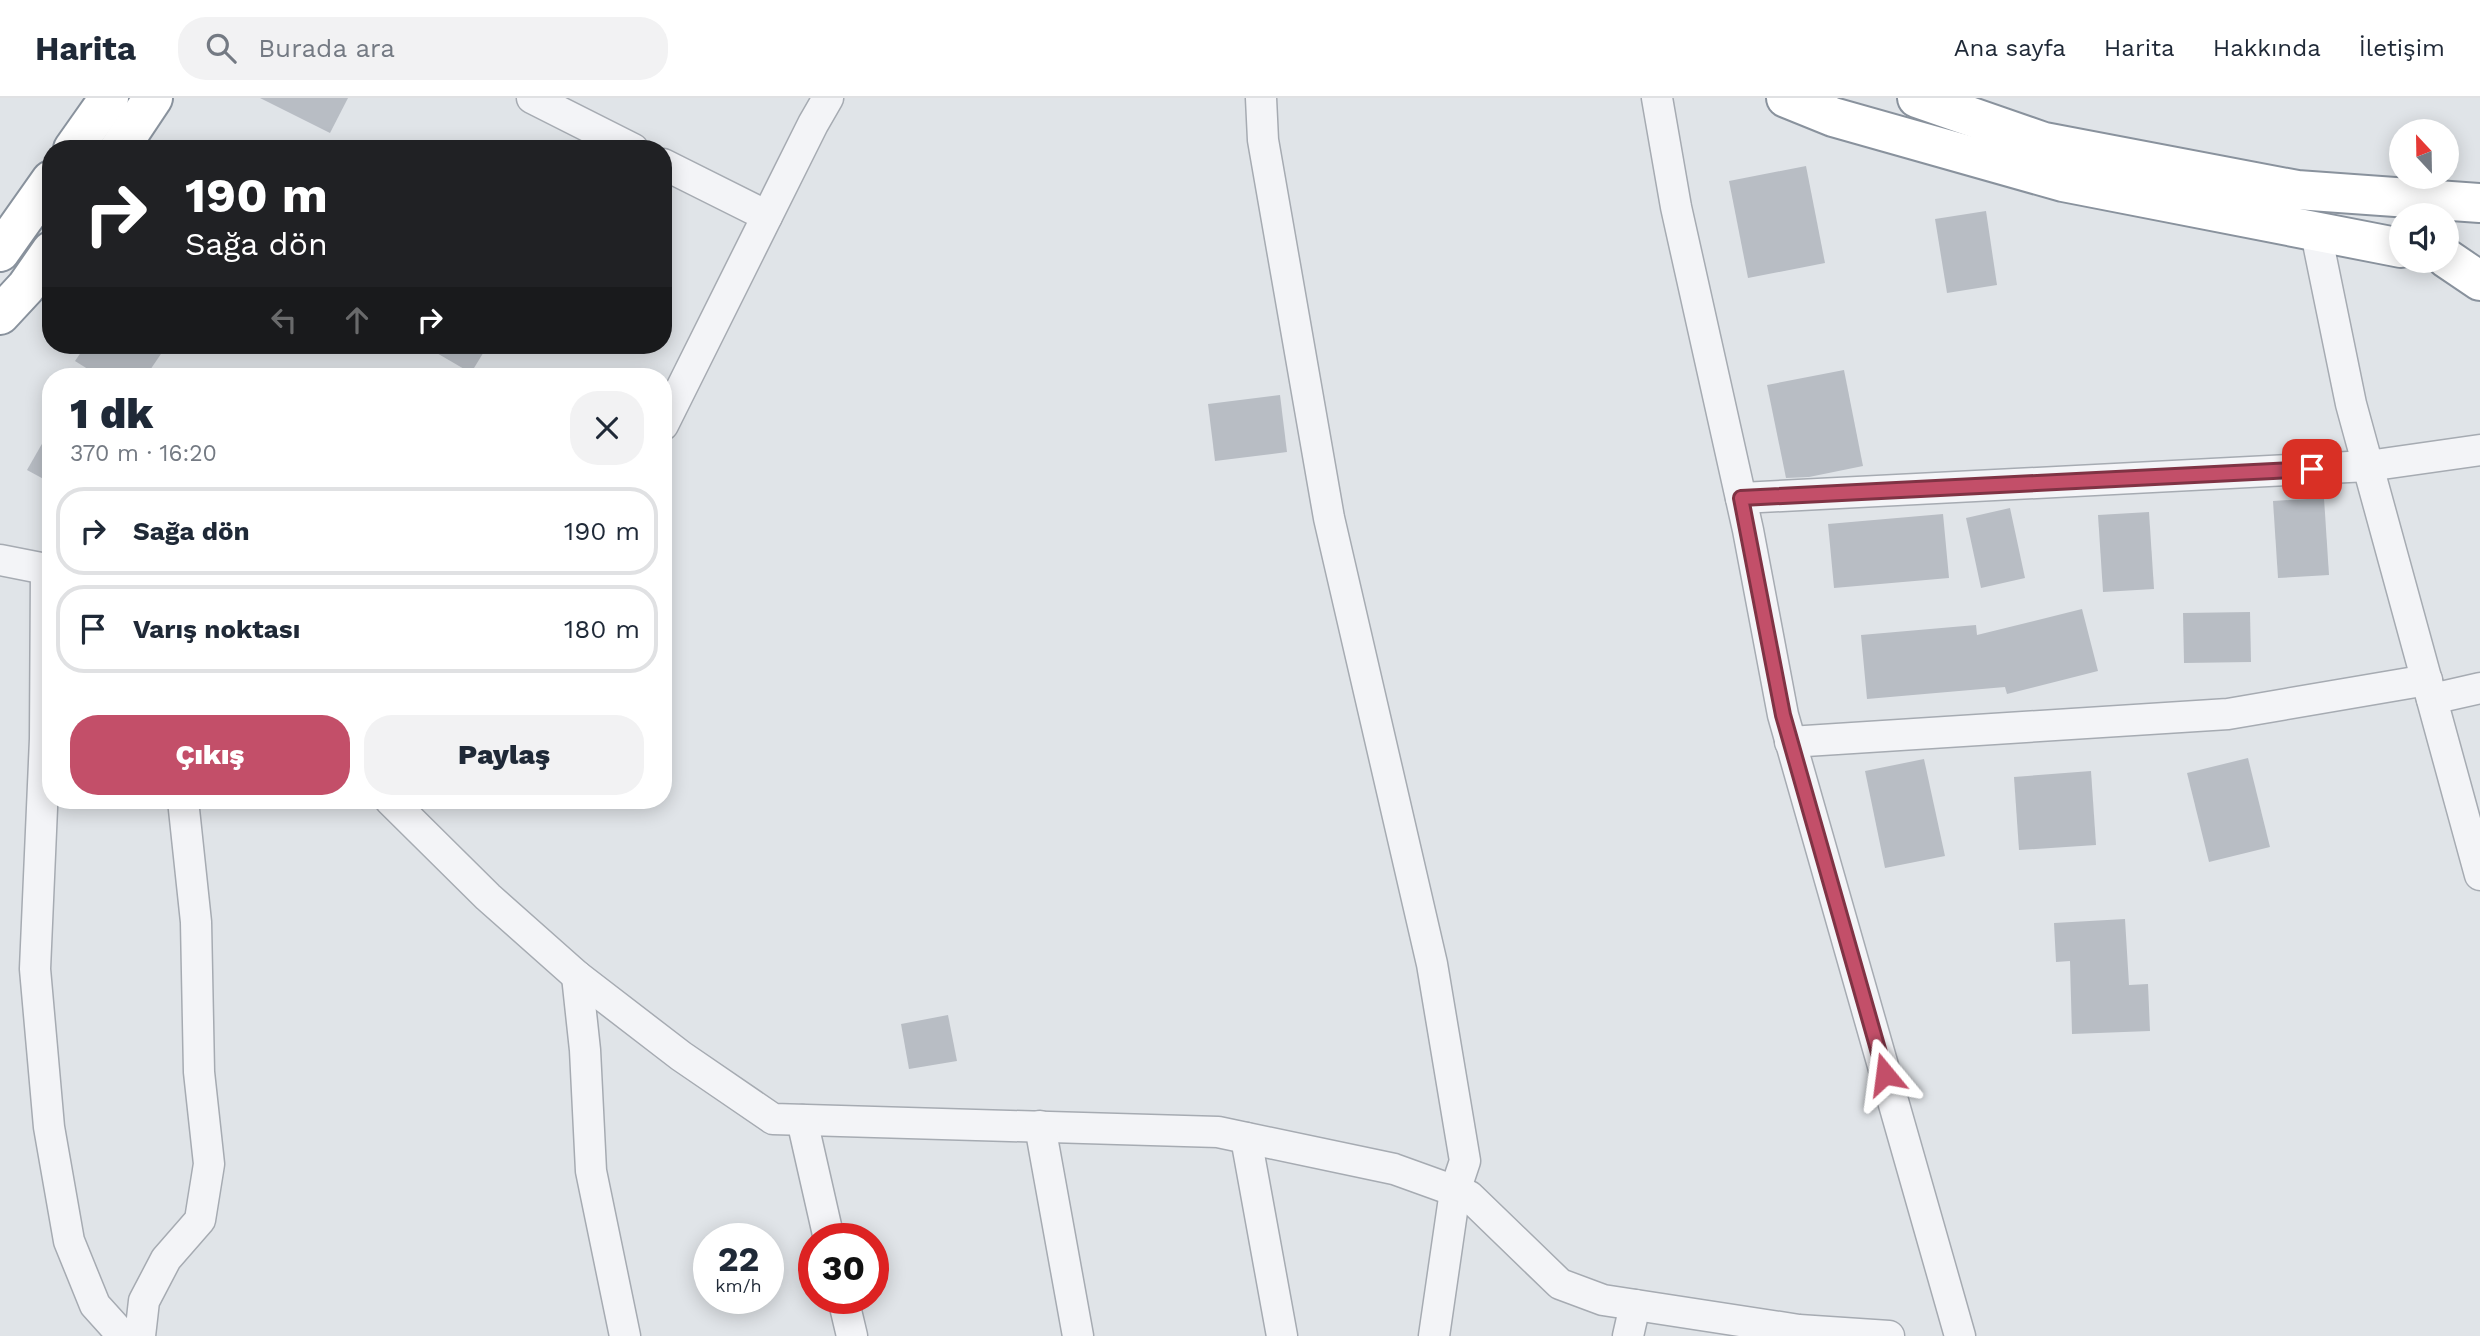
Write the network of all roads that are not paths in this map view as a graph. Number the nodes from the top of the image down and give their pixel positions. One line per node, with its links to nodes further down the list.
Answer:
1 (108, 98): 9 (highway)
2 (153, 98): 10 (highway)
3 (532, 98): 11 (street)
4 (828, 98): 15 (street)
5 (1261, 98): 42 (street)
6 (1657, 98): 28 (street)
7 (1786, 98): 16 (highway)
8 (1917, 98): 14 (highway)
9 (79, 140)
10 (125, 140)
11 (615, 140)
12 (672, 168): 15 (street)
13 (42, 193): 18 (highway)
14 (2480, 203)
15 (767, 216): 25 (street)
16 (2316, 233): 17 (highway); 27 (street)
17 (2389, 246)
18 (0, 252)
19 (2459, 259): 20 (highway)
20 (2480, 262)
21 (42, 264): 24 (highway)
22 (2459, 266): 23 (highway)
23 (2480, 281)
24 (0, 315)
25 (672, 407)
26 (2480, 450): 27 (street)
27 (2368, 466): 28 (street); 32 (street)
28 (1741, 498): 33 (street)
29 (0, 560): 30 (street)
30 (42, 568)
31 (2480, 688): 32 (street)
32 (2429, 690): 33 (street); 37 (street)
33 (1790, 742): 55 (street)
34 (42, 808): 46 (street)
35 (184, 809): 47 (street)
36 (399, 809): 38 (street)
37 (2480, 875)
38 (577, 975): 39 (street); 48 (street)
39 (802, 1120): 40 (street); 43 (street)
40 (1040, 1126): 41 (street); 50 (street)
41 (1246, 1138): 42 (street); 51 (street)
42 (1455, 1191): 44 (street); 52 (street)
43 (825, 1223)
44 (1635, 1305): 53 (street); 54 (street)
45 (847, 1314): 49 (street)
46 (123, 1336)
47 (140, 1336)
48 (625, 1336)
49 (852, 1336)
50 (1078, 1336)
51 (1282, 1336)
52 (1434, 1336)
53 (1628, 1336)
54 (1889, 1336)
55 (1959, 1336)

